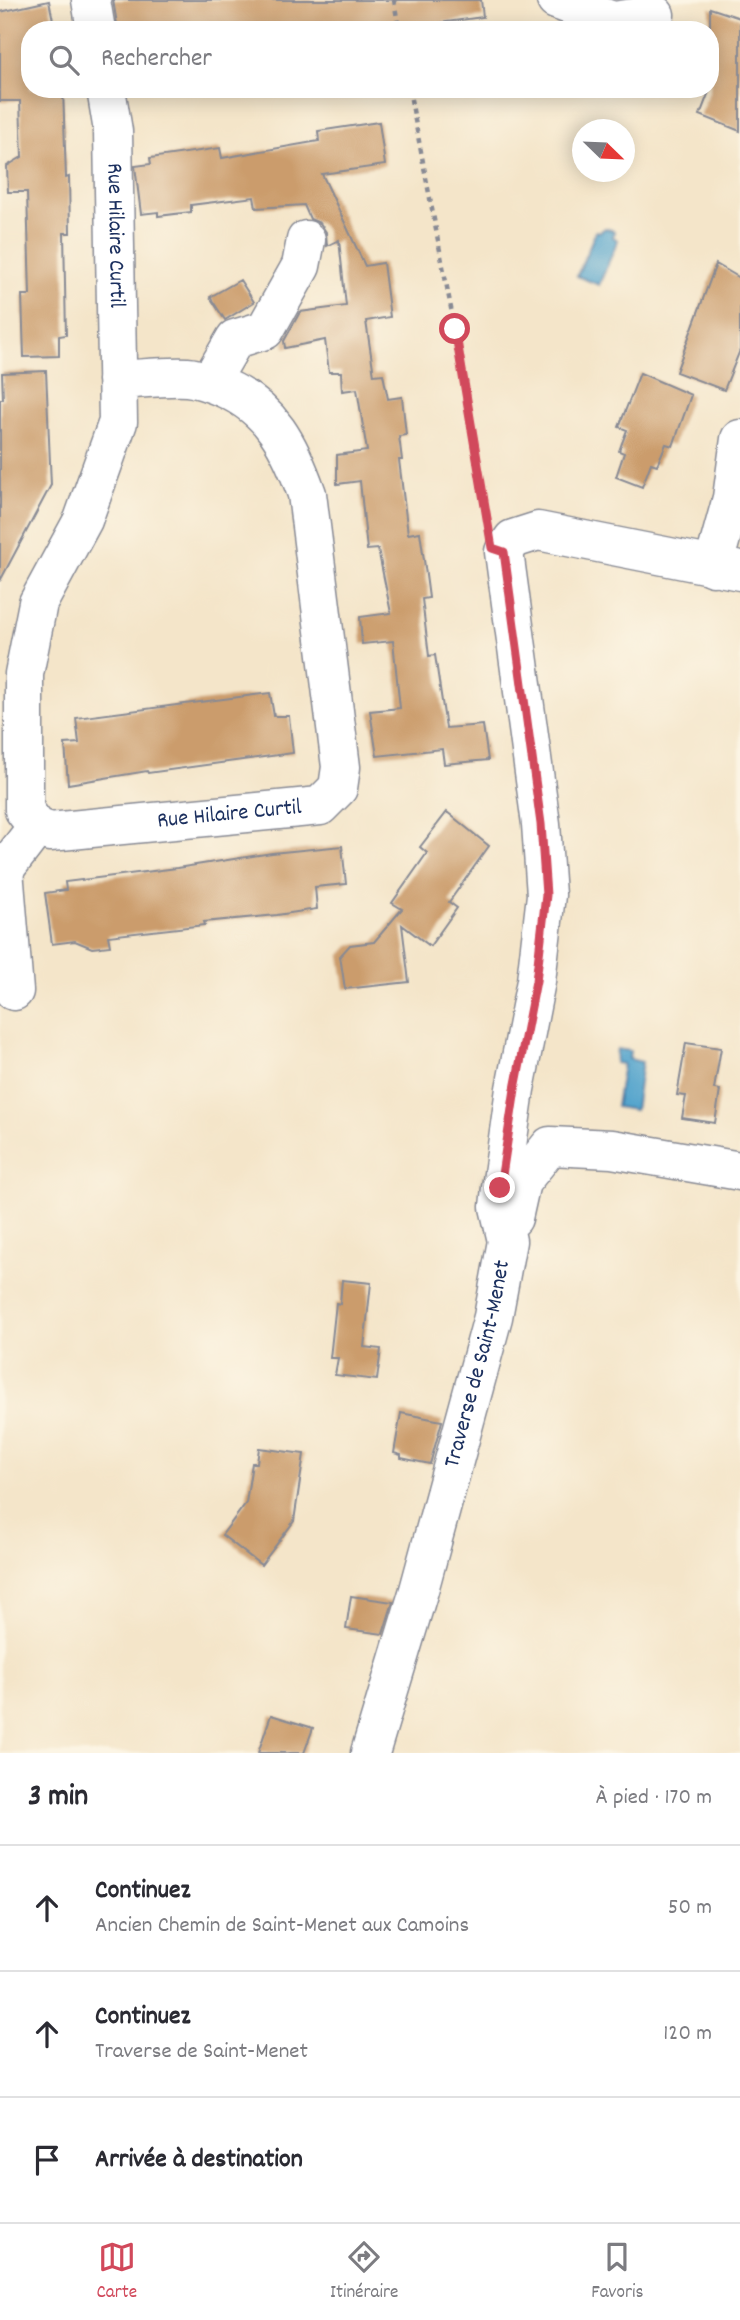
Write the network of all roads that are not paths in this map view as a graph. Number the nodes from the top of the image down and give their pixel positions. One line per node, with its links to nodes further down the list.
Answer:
1 (91, 0): 4 (street)
2 (556, 0): 3 (street)
3 (655, 15)
4 (94, 21)
5 (108, 98): 7 (street, Rue Hilaire Curtil)
6 (306, 240): 8 (street)
7 (117, 380): 8 (street, Rue Hilaire Curtil); 11 (street, Rue Hilaire Curtil)
8 (210, 382): 11 (street, Rue Hilaire Curtil)
9 (740, 439): 10 (street)
10 (726, 569): 14 (street, Traverse de Saint-Menet)
11 (37, 827): 12 (street)
12 (13, 991)
13 (740, 1171): 14 (street)
14 (507, 1241): 15 (street, Traverse de Saint-Menet)
15 (370, 1753)

